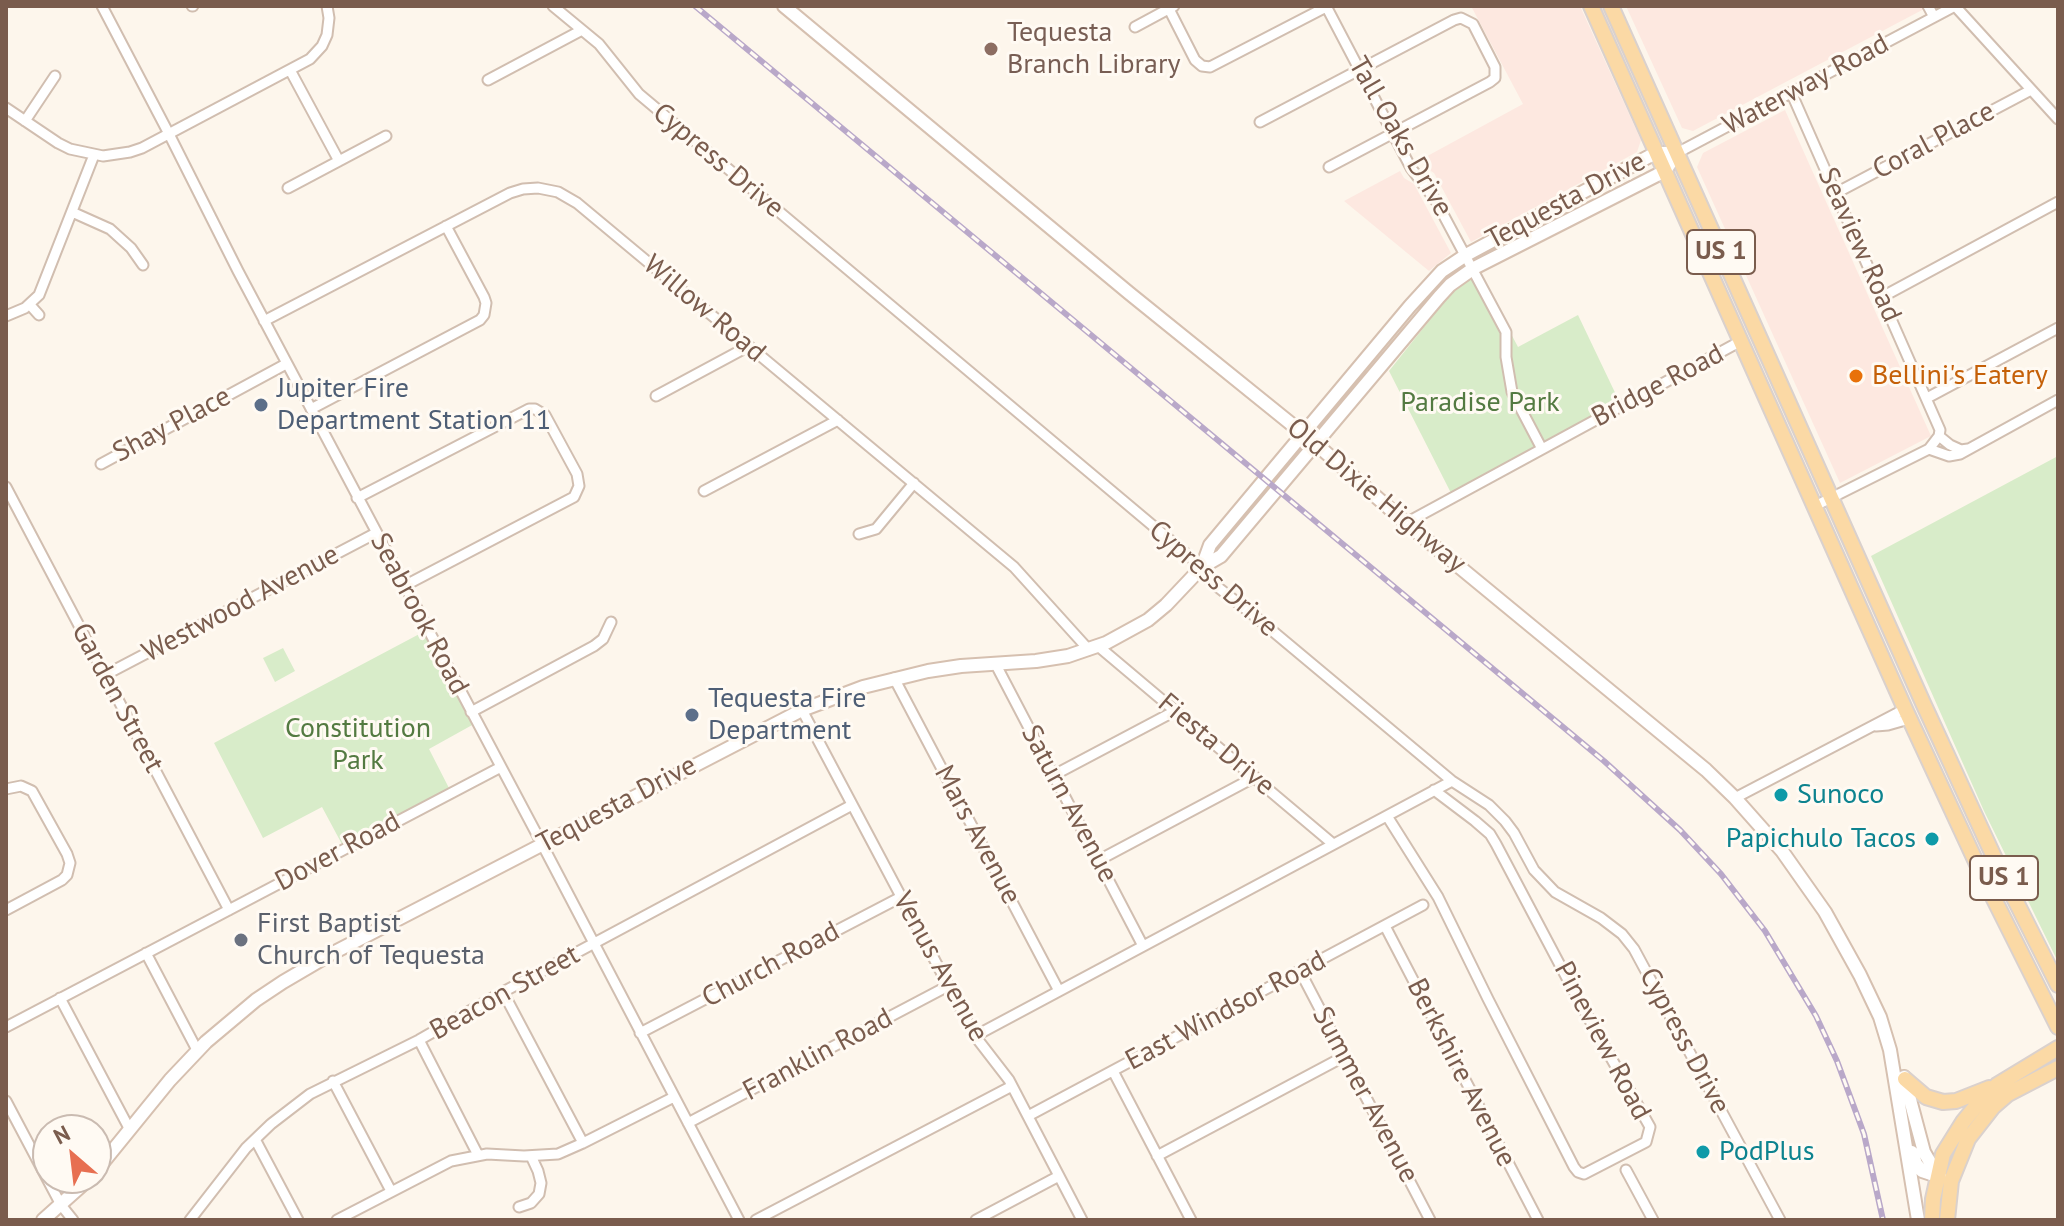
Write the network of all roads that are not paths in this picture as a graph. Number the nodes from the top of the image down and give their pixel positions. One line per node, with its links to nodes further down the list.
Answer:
1 (102, 6): 25 (street, Seabrook Road)
2 (327, 6): 14 (street)
3 (553, 6): 13 (street, Cypress Drive)
4 (784, 6): 55 (street, Old Dixie Highway)
5 (1327, 6): 10 (street); 15 (street, Tall Oaks Drive)
6 (1591, 6): 27 (main road, US 1)
7 (1611, 6): 28 (main road, US 1)
8 (1928, 6): 11 (street)
9 (1955, 6): 11 (street, Waterway Road); 18 (street)
10 (1172, 7): 12 (street)
11 (1934, 17): 19 (street, Waterway Road)
12 (1135, 27)
13 (582, 30): 17 (street); 71 (street, Cypress Drive)
14 (290, 70): 25 (street); 30 (street)
15 (1360, 70): 23 (street); 24 (street, Tall Oaks Drive); 24 (street)
16 (55, 76): 22 (street)
17 (488, 80)
18 (2031, 90): 21 (street); 34 (street, Coral Place)
19 (1791, 92): 28 (street, Waterway Road); 34 (street, Seaview Road)
20 (6, 108): 22 (street)
21 (2058, 119)
22 (25, 121): 29 (street)
23 (1260, 122)
24 (1394, 132): 31 (street); 38 (street, Tall Oaks Drive)
25 (169, 134): 29 (street); 45 (street, Seabrook Road)
26 (386, 136): 30 (street)
27 (1657, 153): 28 (street, Tequesta Drive); 32 (main road, US 1); 38 (street, Tequesta Drive)
28 (1677, 153): 32 (street, Tequesta Drive); 66 (main road, US 1)
29 (94, 155): 36 (street)
30 (339, 161): 33 (street)
31 (1329, 167)
32 (1665, 171): 40 (street, Tequesta Drive); 47 (main road, US 1)
33 (288, 188)
34 (1836, 193): 41 (street, Seaview Road)
35 (2058, 202): 41 (street)
36 (72, 212): 39 (street); 42 (street)
37 (446, 226): 45 (street, Willow Road); 48 (street, Willow Road); 53 (street)
38 (1466, 255): 40 (street, Tall Oaks Drive); 55 (street, Tequesta Drive)
39 (143, 265)
40 (1474, 268): 57 (street, Tequesta Drive); 58 (street, Tall Oaks Drive)
41 (1882, 297): 51 (street, Seaview Road)
42 (30, 305): 43 (street); 44 (street)
43 (39, 315)
44 (6, 316)
45 (264, 321): 49 (street, Seabrook Road)
46 (2058, 328): 51 (street)
47 (1741, 341): 58 (street, Bridge Road); 67 (main road, US 1)
48 (749, 346): 50 (street); 54 (street, Willow Road)
49 (286, 364): 53 (street, Seabrook Road); 61 (street, Shay Place)
50 (656, 396)
51 (1927, 398): 56 (street, Seaview Road)
52 (2058, 400): 60 (street)
53 (311, 409): 65 (street, Seabrook Road)
54 (838, 420): 62 (street, Willow Road); 64 (street)
55 (1304, 434): 57 (street, Old Dixie Highway); 71 (street, Tequesta Drive)
56 (1939, 436): 59 (street); 60 (street)
57 (1316, 444): 68 (street, Old Dixie Highway); 71 (street, Tequesta Drive)
58 (1542, 449): 68 (street, Bridge Road)
59 (1929, 449): 60 (street); 66 (street)
60 (1968, 449)
61 (101, 464)
62 (914, 483): 70 (street); 74 (street, Willow Road)
63 (6, 487): 76 (street, Garden Street)
64 (704, 491)
65 (357, 498): 69 (street, Seabrook Road); 72 (street)
66 (1831, 498): 67 (street); 79 (main road, US 1)
67 (1815, 506): 78 (main road, US 1)
68 (1406, 523): 91 (street, Old Dixie Highway)
69 (376, 533): 72 (street, Seabrook Road); 76 (street, Westwood Avenue)
70 (859, 534)
71 (1202, 567): 74 (street, Tequesta Drive); 88 (street, Cypress Drive)
72 (404, 586): 82 (street, Seabrook Road)
73 (611, 622): 82 (street)
74 (1093, 648): 75 (street, Tequesta Drive); 81 (street, Fiesta Drive)
75 (995, 663): 77 (street, Tequesta Drive); 86 (street, Saturn Avenue)
76 (105, 675): 100 (street, Garden Street)
77 (894, 678): 80 (street, Tequesta Drive); 108 (street, Mars Avenue)
78 (1892, 680): 79 (main road); 83 (main road, US 1)
79 (1923, 703): 84 (main road, US 1)
80 (802, 710): 92 (street, Venus Avenue); 94 (street, Tequesta Drive)
81 (1175, 711): 86 (street); 87 (street, Fiesta Drive)
82 (471, 712): 85 (street, Seabrook Road)
83 (1907, 714): 84 (main road); 91 (street); 112 (main road, US 1)
84 (1936, 731): 106 (main road, US 1)
85 (501, 767): 94 (street, Seabrook Road); 100 (street, Dover Road)
86 (1054, 775): 96 (street, Saturn Avenue)
87 (1255, 777): 95 (street, Fiesta Drive); 96 (street)
88 (1450, 778): 90 (street); 158 (street, Cypress Drive)
89 (6, 789): 99 (street)
90 (1434, 790): 93 (street); 93 (street, Pineview Road)
91 (1735, 798): 118 (street, Old Dixie Highway)
92 (852, 805): 97 (street, Venus Avenue); 102 (street, Beacon Street)
93 (1387, 816): 95 (street)
94 (542, 844): 102 (street, Seabrook Road); 117 (street, Tequesta Drive)
95 (1333, 844): 103 (street)
96 (1099, 860): 103 (street, Saturn Avenue)
97 (901, 897): 107 (street, Venus Avenue); 113 (street, Church Road)
98 (1423, 905): 101 (street, East Windsor Road)
99 (6, 910)
100 (229, 910): 104 (street, Dover Road)
101 (1385, 926): 105 (street, East Windsor Road); 156 (street, Berkshire Avenue)
102 (593, 944): 109 (street, Beacon Street); 113 (street, Seabrook Road)
103 (1143, 946): 108 (street)
104 (146, 953): 110 (street, Dover Road); 117 (street)
105 (1300, 971): 119 (street, Summer Avenue); 121 (street, East Windsor Road)
106 (2058, 985)
107 (948, 986): 114 (street, Venus Avenue); 130 (street, Franklin Road)
108 (1059, 991): 114 (street)
109 (503, 992): 115 (street, Beacon Street); 133 (street)
110 (60, 998): 111 (street, Dover Road); 131 (street)
111 (6, 1027)
112 (2058, 1027)
113 (640, 1033): 126 (street, Seabrook Road)
114 (975, 1036): 125 (street, Venus Avenue)
115 (419, 1040): 123 (street, Beacon Street); 135 (street)
116 (2058, 1048): 124 (main road)
117 (197, 1050): 131 (street, Tequesta Drive)
118 (1890, 1050): 122 (street, Old Dixie Highway); 128 (street, Old Dixie Highway)
119 (1345, 1056): 137 (street); 155 (street, Summer Avenue)
120 (2058, 1068): 140 (main road)
121 (1113, 1071): 129 (street, East Windsor Road); 137 (street)
122 (1905, 1079): 124 (main road); 140 (street, Old Dixie Highway)
123 (333, 1081): 132 (street, Beacon Street); 141 (street)
124 (1997, 1085): 140 (main road)
125 (1012, 1086): 129 (street, Venus Avenue); 151 (street)
126 (674, 1097): 130 (street, Seabrook Road); 133 (street)
127 (6, 1101): 143 (street)
128 (1898, 1102): 140 (street); 159 (street, Old Dixie Highway)
129 (1028, 1116): 139 (street, Venus Avenue)
130 (688, 1123): 150 (street, Seabrook Road)
131 (130, 1130): 134 (street, Tequesta Drive)
132 (256, 1141): 147 (street, Beacon Street); 148 (street)
133 (583, 1143): 136 (street)
134 (112, 1152)
135 (478, 1155): 136 (street); 141 (street)
136 (531, 1156): 144 (street)
137 (1157, 1156): 154 (street)
138 (1626, 1170): 157 (street)
139 (1059, 1176): 152 (street); 153 (street, Venus Avenue)
140 (1944, 1178): 160 (main road); 161 (main road)
141 (391, 1191): 149 (street)
142 (73, 1194): 143 (street)
143 (61, 1205): 145 (street); 146 (street)
144 (519, 1207)
145 (43, 1220)
146 (73, 1220)
147 (190, 1220)
148 (298, 1220)
149 (337, 1220)
150 (739, 1220)
151 (756, 1220)
152 (976, 1220)
153 (1082, 1220)
154 (1191, 1220)
155 (1430, 1220)
156 (1538, 1220)
157 (1653, 1220)
158 (1780, 1220)
159 (1918, 1220)
160 (1932, 1220)
161 (1947, 1220)

